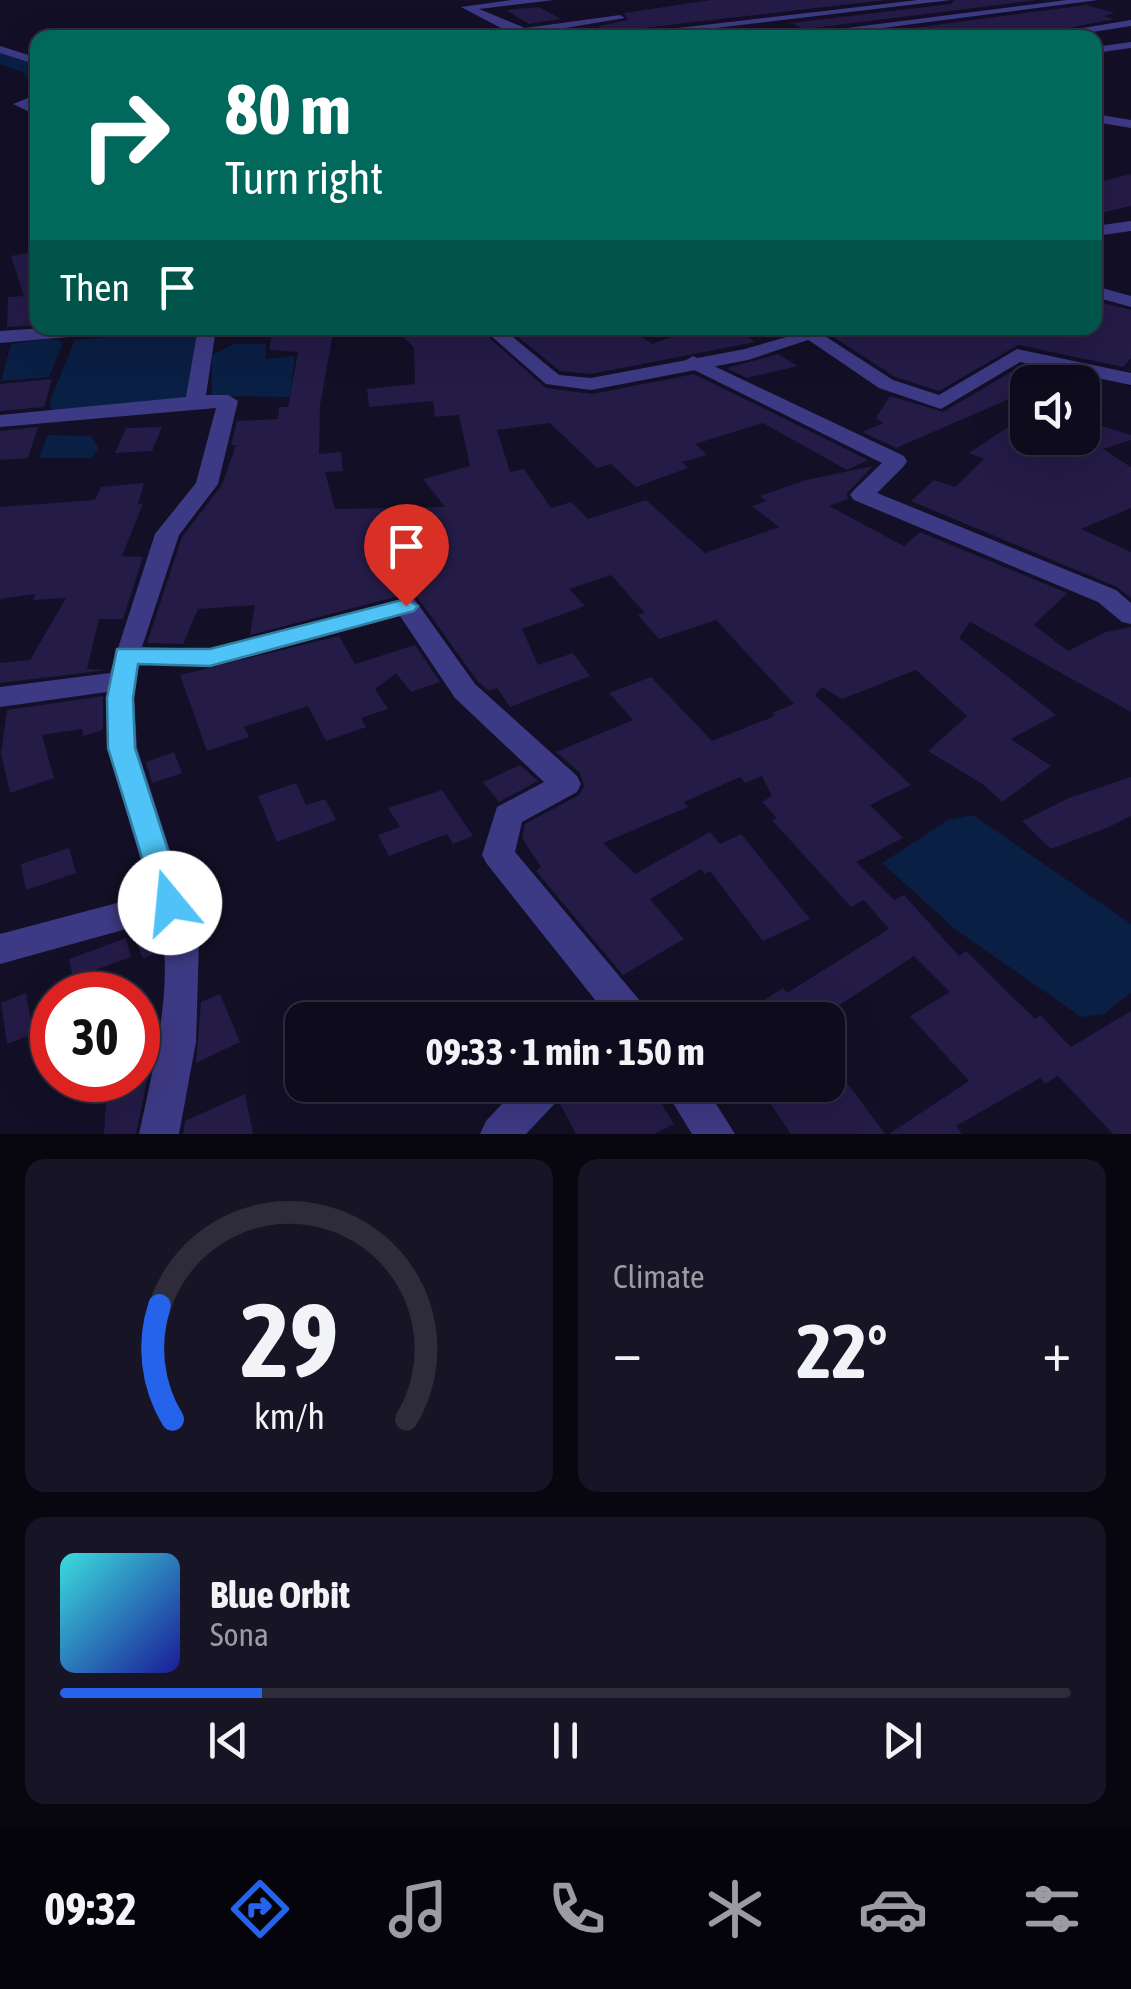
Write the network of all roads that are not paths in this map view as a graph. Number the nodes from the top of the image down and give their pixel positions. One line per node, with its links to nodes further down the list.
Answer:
1 (549, 0): 9 (street)
2 (858, 0): 5 (street)
3 (946, 0): 5 (street)
4 (1093, 0): 7 (street)
5 (876, 8): 7 (street); 10 (street)
6 (626, 18): 9 (street)
7 (904, 23): 11 (street); 12 (street)
8 (1131, 24): 13 (street)
9 (524, 30)
10 (672, 30)
11 (843, 30)
12 (921, 30)
13 (1086, 30)
14 (1131, 44): 16 (street)
15 (0, 49): 17 (street)
16 (1102, 49)
17 (30, 59)
18 (1102, 119): 19 (street)
19 (1131, 124)
20 (1131, 226): 21 (street)
21 (1102, 230)
22 (1102, 292): 23 (street)
23 (1131, 302)
24 (30, 334): 28 (street)
25 (206, 335): 31 (street)
26 (499, 335): 29 (street)
27 (814, 335): 29 (street); 30 (street)
28 (0, 337)
29 (693, 362): 33 (street)
30 (1131, 380)
31 (195, 402): 32 (street); 34 (street)
32 (0, 421)
33 (1131, 616)
34 (126, 668): 35 (street); 36 (street); 38 (street)
35 (0, 696)
36 (170, 903): 37 (street); 41 (street)
37 (0, 949)
38 (618, 1002)
39 (530, 1102): 42 (street)
40 (693, 1102): 43 (street)
41 (158, 1134)
42 (500, 1134)
43 (716, 1134)

